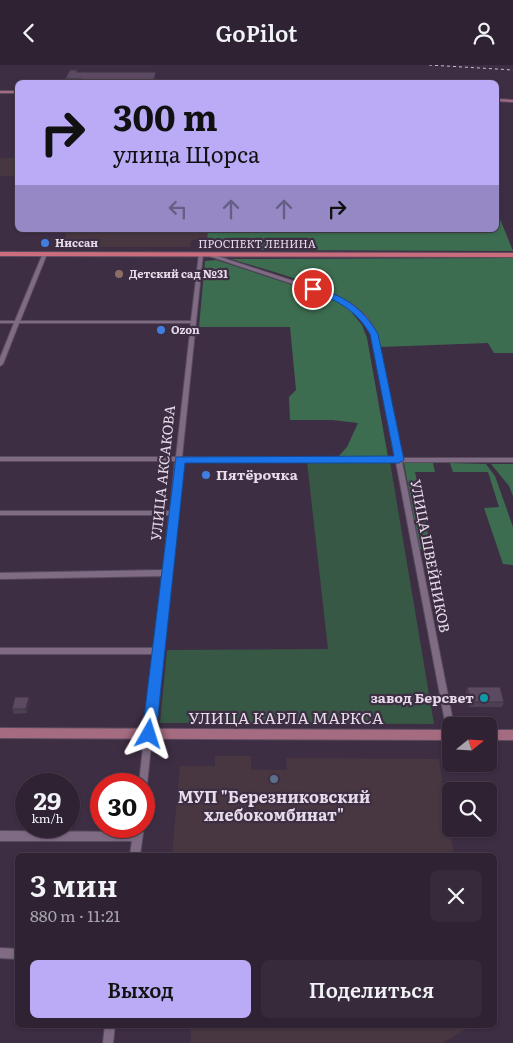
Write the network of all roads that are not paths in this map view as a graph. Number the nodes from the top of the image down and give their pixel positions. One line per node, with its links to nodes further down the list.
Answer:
1 (0, 92): 2 (main road)
2 (15, 92)
3 (499, 100): 4 (main road)
4 (513, 101)
5 (0, 254): 6 (main road, ПРОСПЕКТ ЛЕНИНА)
6 (45, 254): 7 (main road, ПРОСПЕКТ ЛЕНИНА); 11 (street)
7 (200, 254): 8 (main road, ПРОСПЕКТ ЛЕНИНА); 12 (street, УЛИЦА АКСАКОВА)
8 (208, 254): 9 (main road, ПРОСПЕКТ ЛЕНИНА); 16 (street, УЛИЦА ШВЕЙНИКОВ)
9 (513, 255)
10 (0, 322): 11 (street)
11 (17, 322): 12 (street); 13 (street)
12 (194, 322): 15 (street, УЛИЦА АКСАКОВА)
13 (0, 364)
14 (0, 459): 15 (street)
15 (180, 459): 16 (street); 19 (street, УЛИЦА АКСАКОВА)
16 (399, 460): 17 (street); 24 (street, УЛИЦА ШВЕЙНИКОВ)
17 (513, 460)
18 (0, 513): 19 (street)
19 (173, 513): 20 (street, УЛИЦА АКСАКОВА)
20 (166, 573): 21 (street); 23 (street, УЛИЦА АКСАКОВА)
21 (0, 576)
22 (0, 651): 23 (street)
23 (158, 651): 26 (street, УЛИЦА АКСАКОВА)
24 (448, 717)
25 (0, 733): 26 (main road, УЛИЦА КАРЛА МАРКСА)
26 (149, 734): 27 (main road, УЛИЦА КАРЛА МАРКСА); 30 (street, УЛИЦА АКСАКОВА)
27 (442, 734)
28 (498, 735): 29 (main road)
29 (513, 735)
30 (144, 773)
31 (0, 836): 32 (street)
32 (90, 837)
33 (138, 838): 34 (street)
34 (135, 853)
35 (0, 953): 36 (street)
36 (15, 953)
37 (110, 1028): 38 (street)
38 (108, 1043)

